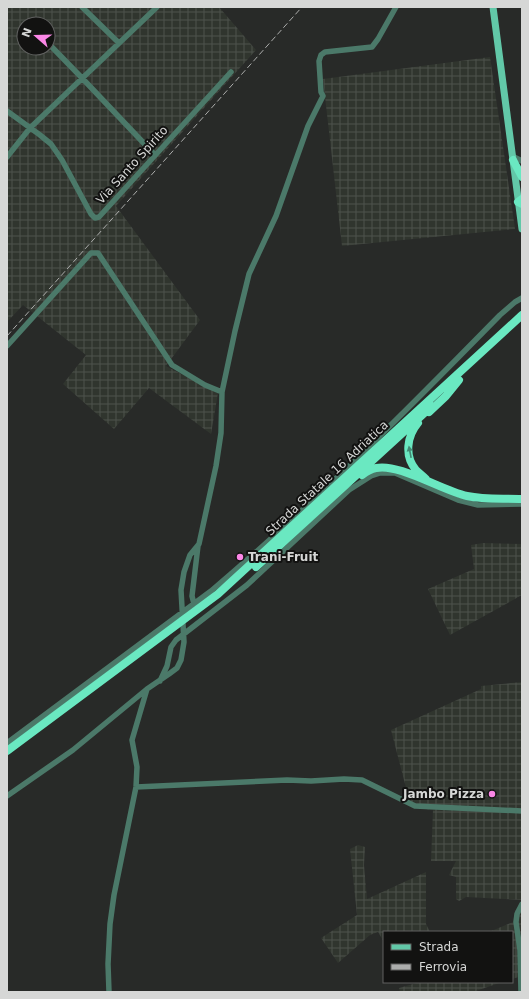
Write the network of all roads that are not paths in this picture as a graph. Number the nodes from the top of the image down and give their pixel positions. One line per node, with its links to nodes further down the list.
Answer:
1 (82, 7): 5 (street)
2 (157, 7): 5 (street)
3 (396, 7): 23 (street)
4 (493, 7): 13 (main road)
5 (119, 43): 8 (street)
6 (56, 51): 8 (street)
7 (231, 72): 11 (street, Via Santo Spirito)
8 (82, 78): 10 (street); 11 (street)
9 (7, 111): 10 (street, Via Santo Spirito)
10 (30, 128): 11 (street, Via Santo Spirito); 12 (street)
11 (155, 156)
12 (7, 157)
13 (513, 158): 14 (street); 15 (highway); 16 (main road)
14 (522, 161)
15 (522, 177)
16 (521, 202): 17 (main road)
17 (522, 229)
18 (522, 298): 28 (street)
19 (522, 315): 32 (highway, Strada Statale 16 Adriatica)
20 (522, 322): 22 (highway, Strada Statale 16 Adriatica)
21 (7, 346): 23 (street)
22 (459, 380): 24 (highway, one-way to 22); 25 (highway, Strada Statale 16 Adriatica)
23 (222, 392): 27 (street)
24 (431, 483): 25 (highway); 26 (highway)
25 (339, 492): 33 (highway, Strada Statale 16 Adriatica)
26 (521, 500): 29 (street)
27 (199, 544): 28 (street); 29 (street)
28 (194, 604): 31 (street)
29 (160, 681): 30 (street)
30 (147, 689): 34 (street); 35 (street)
31 (7, 743)
32 (7, 752)
33 (7, 756)
34 (136, 787): 36 (street); 38 (street)
35 (7, 796)
36 (522, 811)
37 (522, 904): 39 (street)
38 (109, 992)
39 (521, 992)

